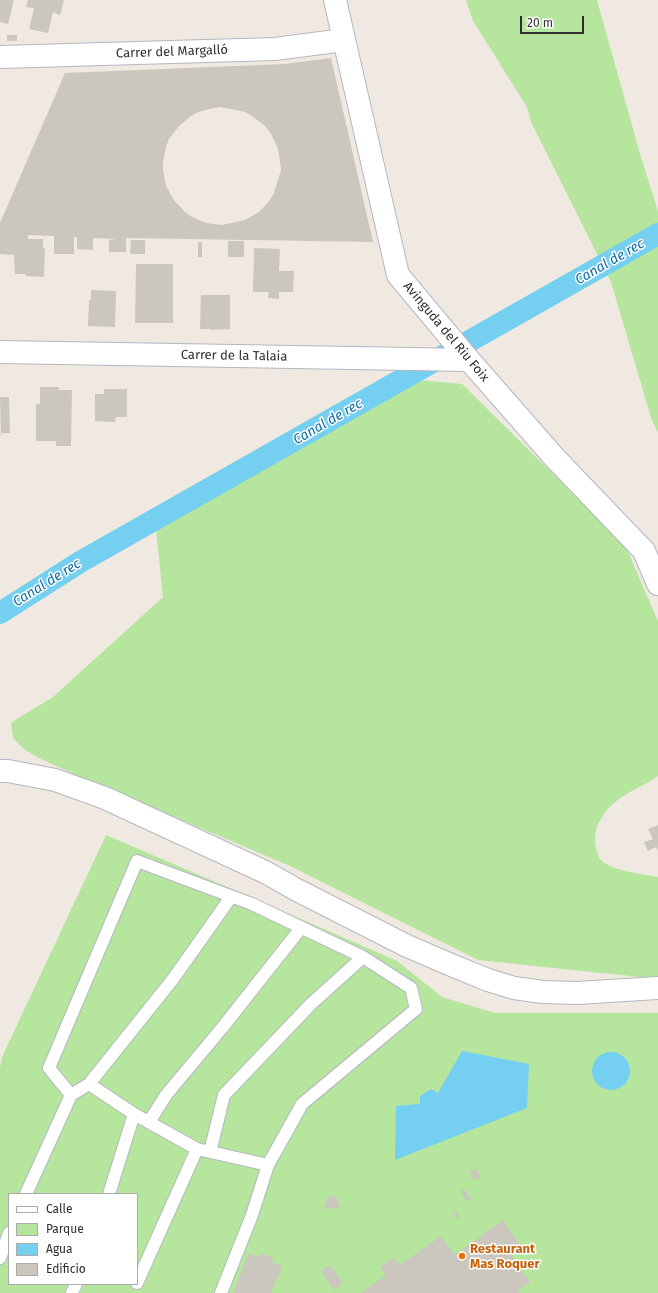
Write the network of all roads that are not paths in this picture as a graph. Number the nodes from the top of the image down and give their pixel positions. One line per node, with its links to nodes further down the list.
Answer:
1 (335, 0): 2 (street, Avinguda del Riu Foix)
2 (344, 40): 3 (street, Carrer del Margalló); 5 (street, Avinguda del Riu Foix)
3 (0, 57)
4 (0, 352): 5 (street, Carrer de la Talaia)
5 (469, 360): 6 (street, Avinguda del Riu Foix)
6 (658, 584)
7 (0, 771): 11 (street)
8 (231, 897): 9 (lane); 12 (lane); 13 (lane)
9 (301, 928): 10 (lane); 15 (lane)
10 (362, 957): 17 (lane); 18 (lane)
11 (658, 988)
12 (89, 1084): 13 (lane); 14 (lane)
13 (71, 1095): 19 (lane)
14 (134, 1114): 15 (lane); 20 (lane)
15 (149, 1122): 16 (lane)
16 (197, 1149): 17 (lane); 23 (lane)
17 (210, 1152): 18 (lane)
18 (268, 1165): 24 (lane)
19 (26, 1193)
20 (109, 1193)
21 (8, 1236): 22 (lane)
22 (0, 1258)
23 (138, 1281)
24 (221, 1293)

